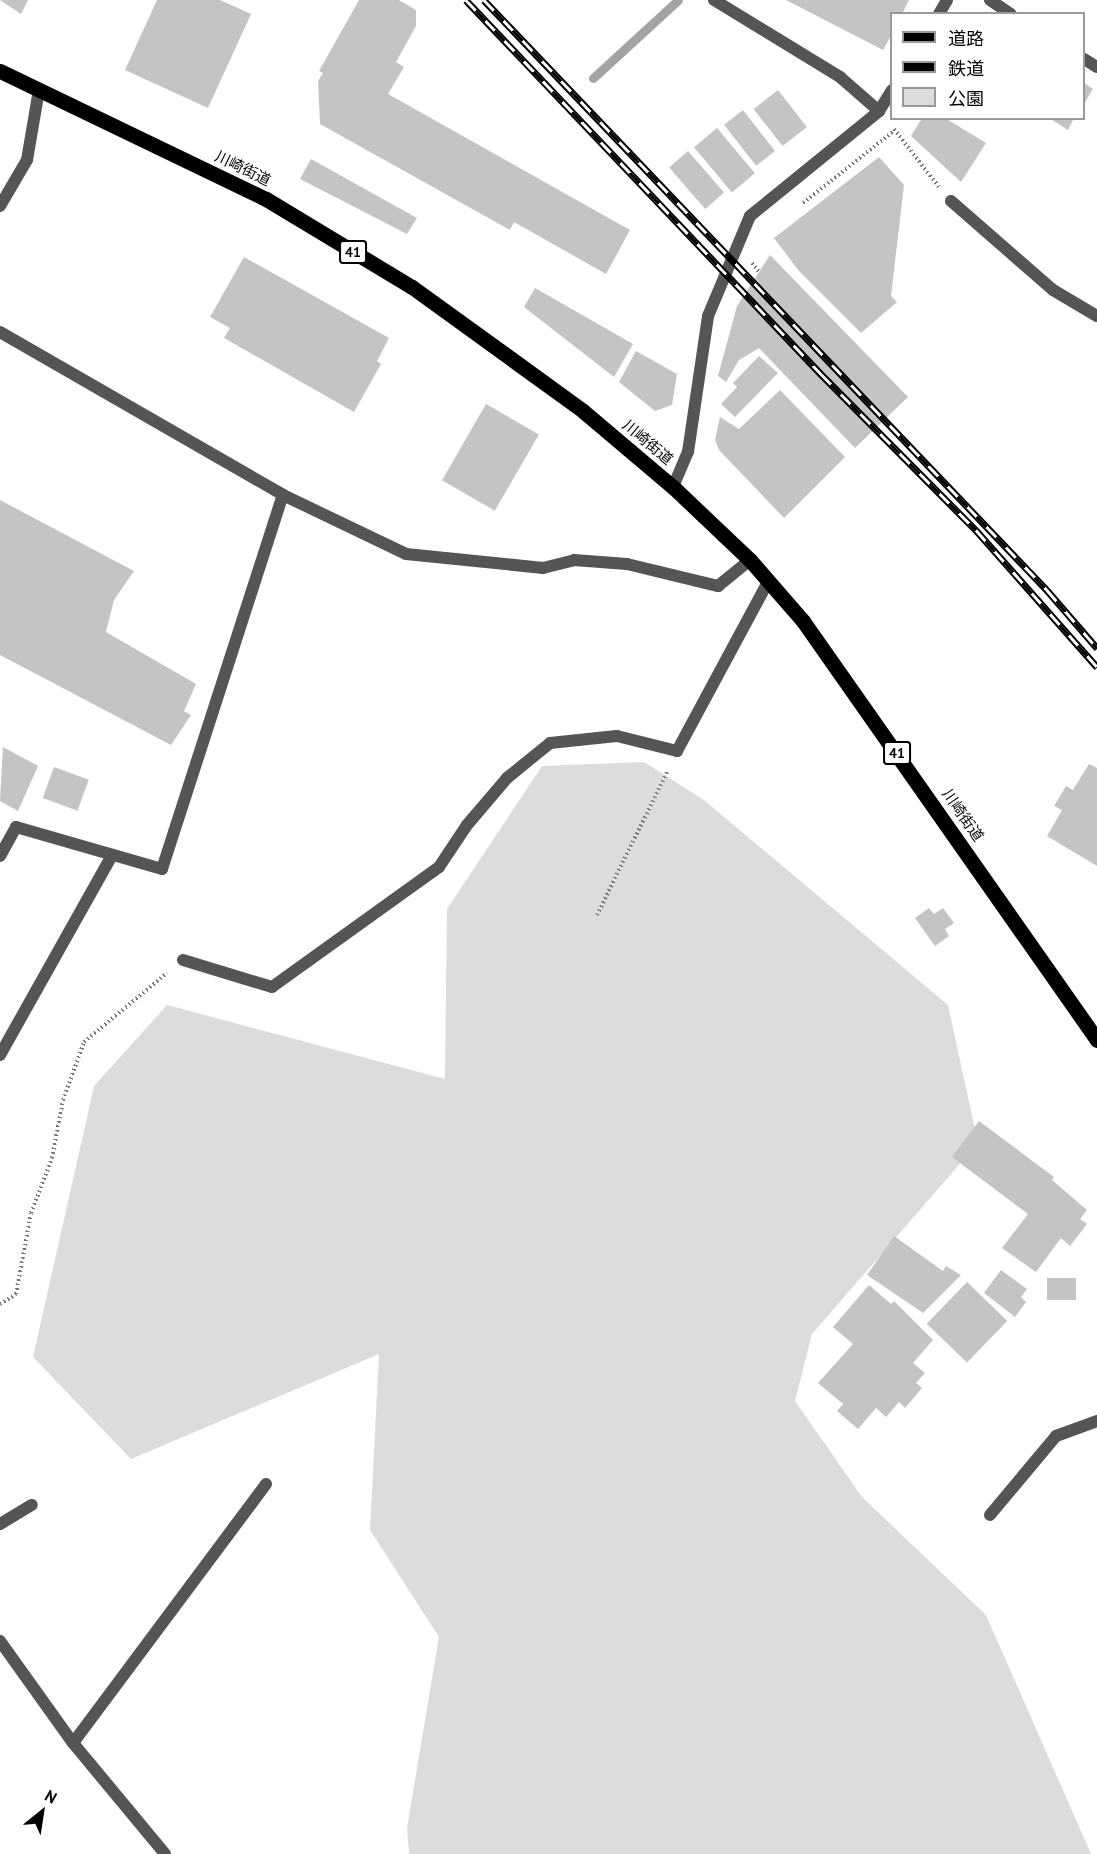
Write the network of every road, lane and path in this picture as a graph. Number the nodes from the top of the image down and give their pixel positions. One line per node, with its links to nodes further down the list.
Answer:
1 (714, 0): 7 (street)
2 (990, 0): 3 (street)
3 (1008, 12)
4 (0, 71): 5 (main road, 川崎街道 / 41)
5 (39, 90): 11 (street); 19 (main road, 川崎街道 / 41)
6 (890, 92): 7 (street)
7 (879, 111): 19 (street)
8 (897, 125): 9 (path)
9 (894, 131): 10 (path); 12 (path)
10 (951, 201): 17 (street)
11 (0, 206)
12 (800, 206)
13 (755, 252): 14 (path)
14 (751, 262): 15 (path); 16 (path)
15 (748, 268)
16 (759, 273)
17 (1097, 316)
18 (0, 332): 20 (street)
19 (673, 487): 21 (main road, 川崎街道 / 41)
20 (284, 495): 21 (street); 25 (street)
21 (750, 560): 22 (main road, 川崎街道 / 41)
22 (768, 582): 23 (street); 28 (main road, 川崎街道 / 41)
23 (677, 751): 26 (path); 27 (street)
24 (0, 856): 25 (street)
25 (111, 857): 29 (street)
26 (597, 915)
27 (183, 960): 30 (path)
28 (1097, 1040)
29 (0, 1055)
30 (0, 1304)
31 (1097, 1421): 34 (street)
32 (266, 1484): 37 (street)
33 (32, 1505): 35 (street)
34 (990, 1515)
35 (0, 1524)
36 (0, 1641): 37 (street)
37 (73, 1743): 38 (street)
38 (165, 1854)

